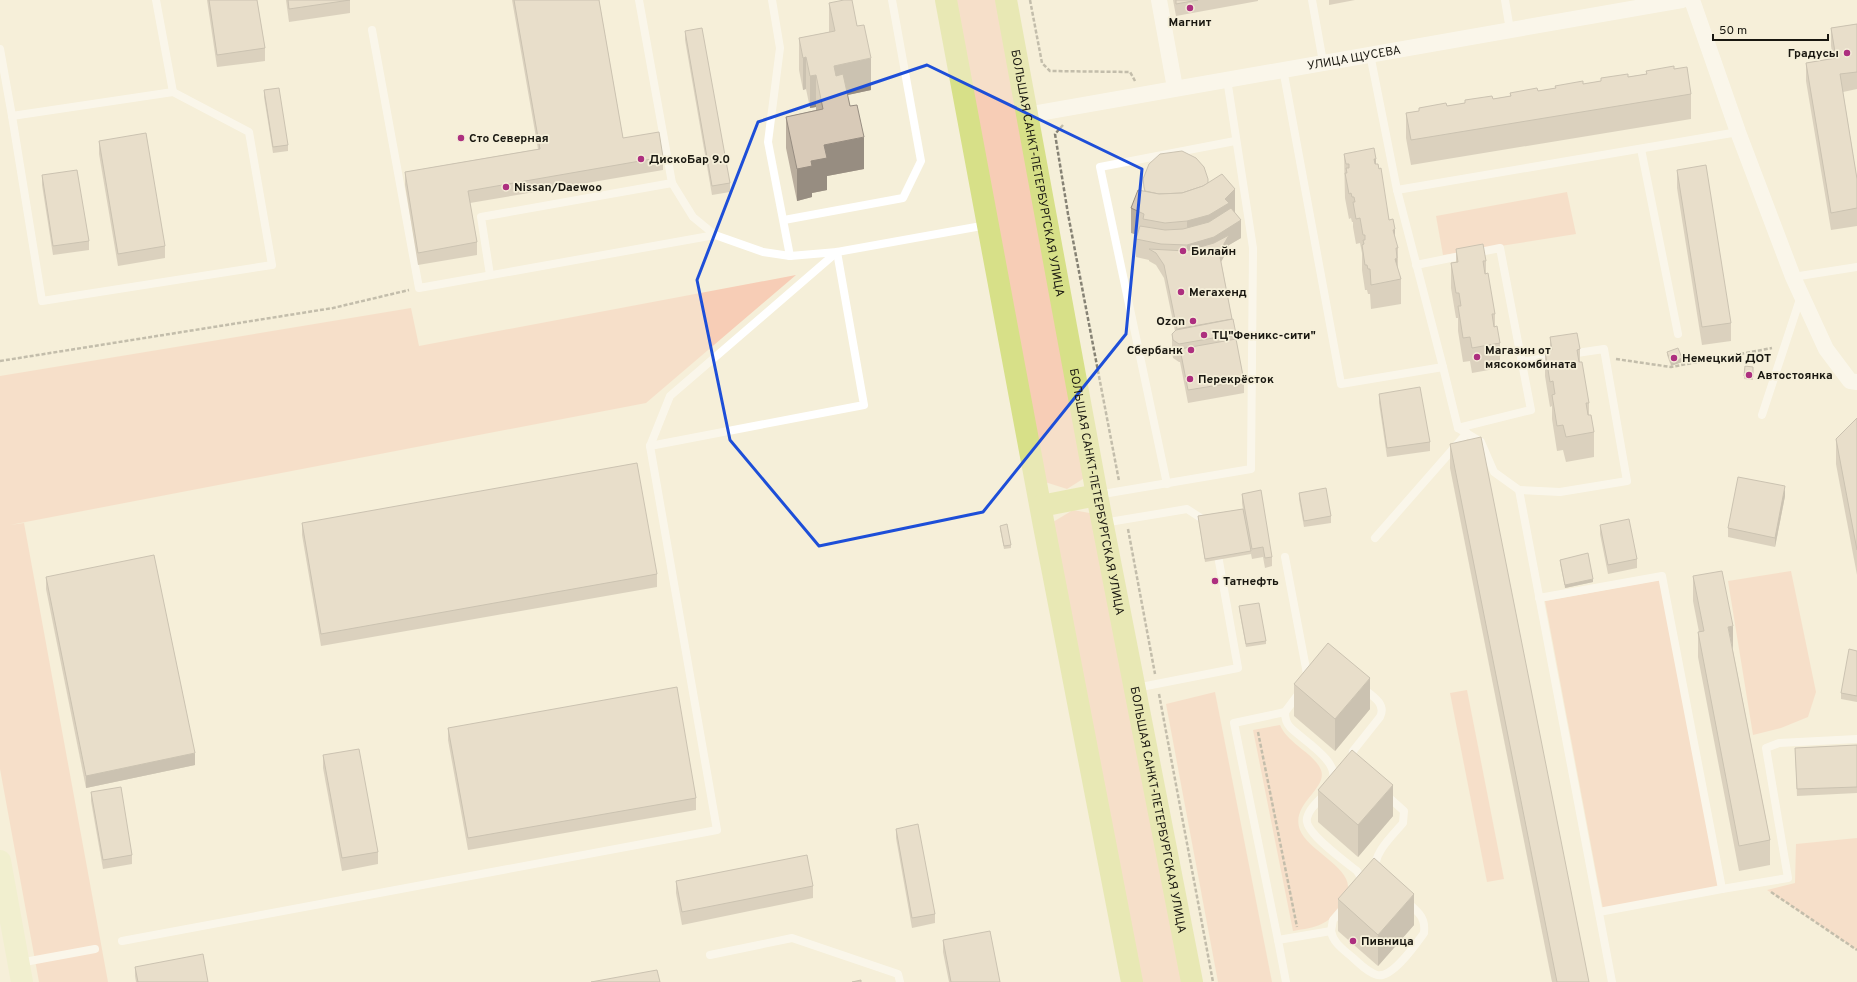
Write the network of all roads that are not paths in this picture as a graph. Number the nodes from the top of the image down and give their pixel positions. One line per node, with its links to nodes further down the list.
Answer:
1 (156, 0): 20 (lane)
2 (639, 0): 26 (lane)
3 (772, 0): 28 (lane)
4 (892, 0): 28 (lane)
5 (946, 0): 29 (main road)
6 (1006, 0): 21 (main road, БОЛЬШАЯ САНКТ-ПЕТЕРБУРГСКАЯ УЛИЦА)
7 (1159, 0): 19 (street)
8 (1312, 0): 16 (lane)
9 (1505, 0): 13 (lane)
10 (1682, 0): 13 (street, УЛИЦА ЩУСЕВА)
11 (1692, 0): 23 (street)
12 (372, 30): 35 (lane)
13 (1510, 30): 15 (street, УЛИЦА ЩУСЕВА)
14 (0, 49): 22 (lane)
15 (1370, 54): 16 (street, УЛИЦА ЩУСЕВА); 27 (lane)
16 (1323, 62): 17 (street, УЛИЦА ЩУСЕВА)
17 (1283, 69): 18 (street, УЛИЦА ЩУСЕВА); 40 (lane)
18 (1227, 79): 19 (street, УЛИЦА ЩУСЕВА); 24 (lane)
19 (1175, 88): 21 (street, УЛИЦА ЩУСЕВА)
20 (172, 92): 22 (lane); 22 (lane)
21 (1027, 115): 48 (main road, БОЛЬШАЯ САНКТ-ПЕТЕРБУРГСКАЯ УЛИЦА)
22 (12, 116)
23 (1738, 132): 25 (lane); 36 (street)
24 (1235, 141): 46 (lane); 46 (lane)
25 (1641, 149): 27 (lane); 38 (lane)
26 (672, 183): 30 (lane); 35 (lane)
27 (1397, 190): 33 (lane)
28 (784, 220): 32 (lane)
29 (988, 224): 31 (lane); 49 (main road)
30 (715, 235): 32 (lane); 35 (lane)
31 (837, 252): 32 (lane); 45 (lane); 45 (lane)
32 (790, 256)
33 (1416, 265): 39 (lane); 40 (lane)
34 (1857, 267): 36 (lane)
35 (490, 275)
36 (1793, 277): 37 (street)
37 (1801, 295): 41 (street); 42 (lane)
38 (1678, 334)
39 (1521, 362): 43 (lane); 47 (lane)
40 (1444, 367): 43 (lane)
41 (1857, 382)
42 (1762, 415)
43 (1458, 428): 44 (lane)
44 (1467, 434): 47 (lane); 52 (lane)
45 (650, 446): 71 (lane)
46 (1167, 484): 48 (lane)
47 (1518, 490): 55 (lane)
48 (1096, 495): 49 (main road); 50 (main road, БОЛЬШАЯ САНКТ-ПЕТЕРБУРГСКАЯ УЛИЦА)
49 (1040, 506): 76 (main road)
50 (1102, 523): 51 (lane); 59 (main road, БОЛЬШАЯ САНКТ-ПЕТЕРБУРГСКАЯ УЛИЦА)
51 (1212, 525)
52 (1375, 538)
53 (1215, 540): 59 (lane)
54 (1285, 557): 57 (lane)
55 (1539, 598): 66 (lane); 68 (lane)
56 (1317, 673): 57 (lane)
57 (1309, 682): 60 (lane)
58 (1356, 683): 62 (lane)
59 (1135, 688): 77 (main road, БОЛЬШАЯ САНКТ-ПЕТЕРБУРГСКАЯ УЛИЦА)
60 (1284, 712): 69 (lane); 70 (lane)
61 (1857, 739): 66 (lane)
62 (1357, 770)
63 (1376, 787): 65 (lane)
64 (0, 861): 74 (main road)
65 (1381, 879)
66 (1722, 889): 68 (lane)
67 (1399, 895): 69 (lane)
68 (1599, 912): 79 (lane)
69 (1331, 931): 70 (lane)
70 (1278, 940): 78 (lane)
71 (122, 941)
72 (95, 949): 74 (lane)
73 (710, 955): 75 (lane)
74 (20, 973)
75 (900, 982)
76 (1132, 982)
77 (1192, 982)
78 (1286, 982)
79 (1612, 982)

